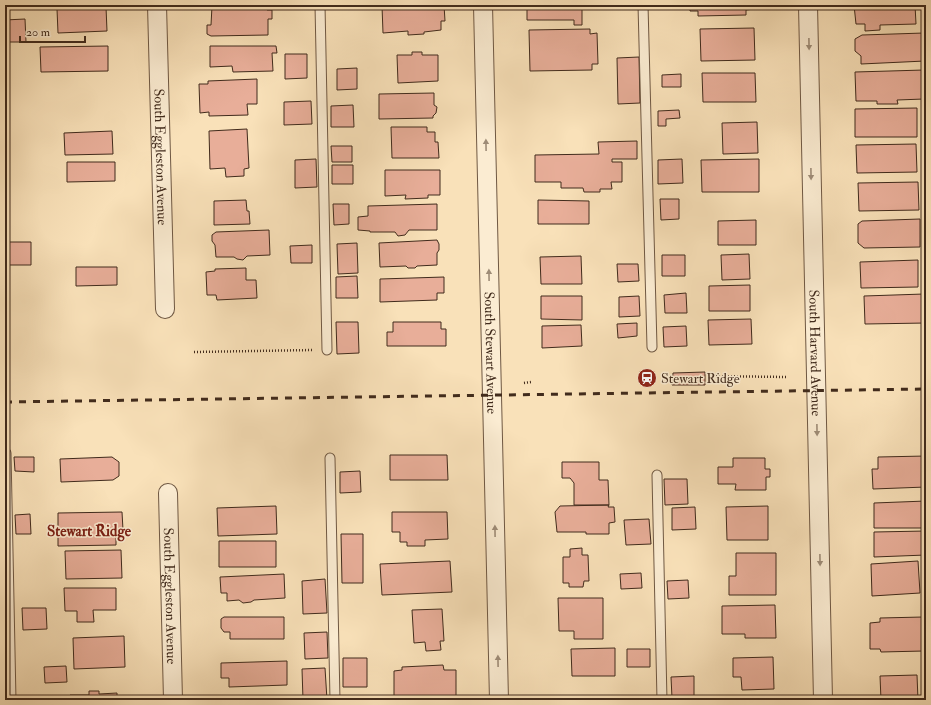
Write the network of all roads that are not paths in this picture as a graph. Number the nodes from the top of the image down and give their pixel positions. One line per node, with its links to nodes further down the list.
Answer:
1 (158, 5): 6 (street, South Eggleston Avenue)
2 (320, 5): 8 (lane)
3 (483, 5): 16 (street, South Stewart Avenue, one-way to 3)
4 (643, 5): 7 (lane)
5 (808, 5): 18 (street, South Harvard Avenue, one-way to 18)
6 (165, 309)
7 (652, 347)
8 (327, 350)
9 (6, 453): 13 (lane)
10 (330, 458): 15 (lane)
11 (657, 475): 17 (lane)
12 (168, 493): 14 (street, South Eggleston Avenue)
13 (11, 700)
14 (173, 700)
15 (335, 700)
16 (499, 700)
17 (662, 700)
18 (823, 700)

